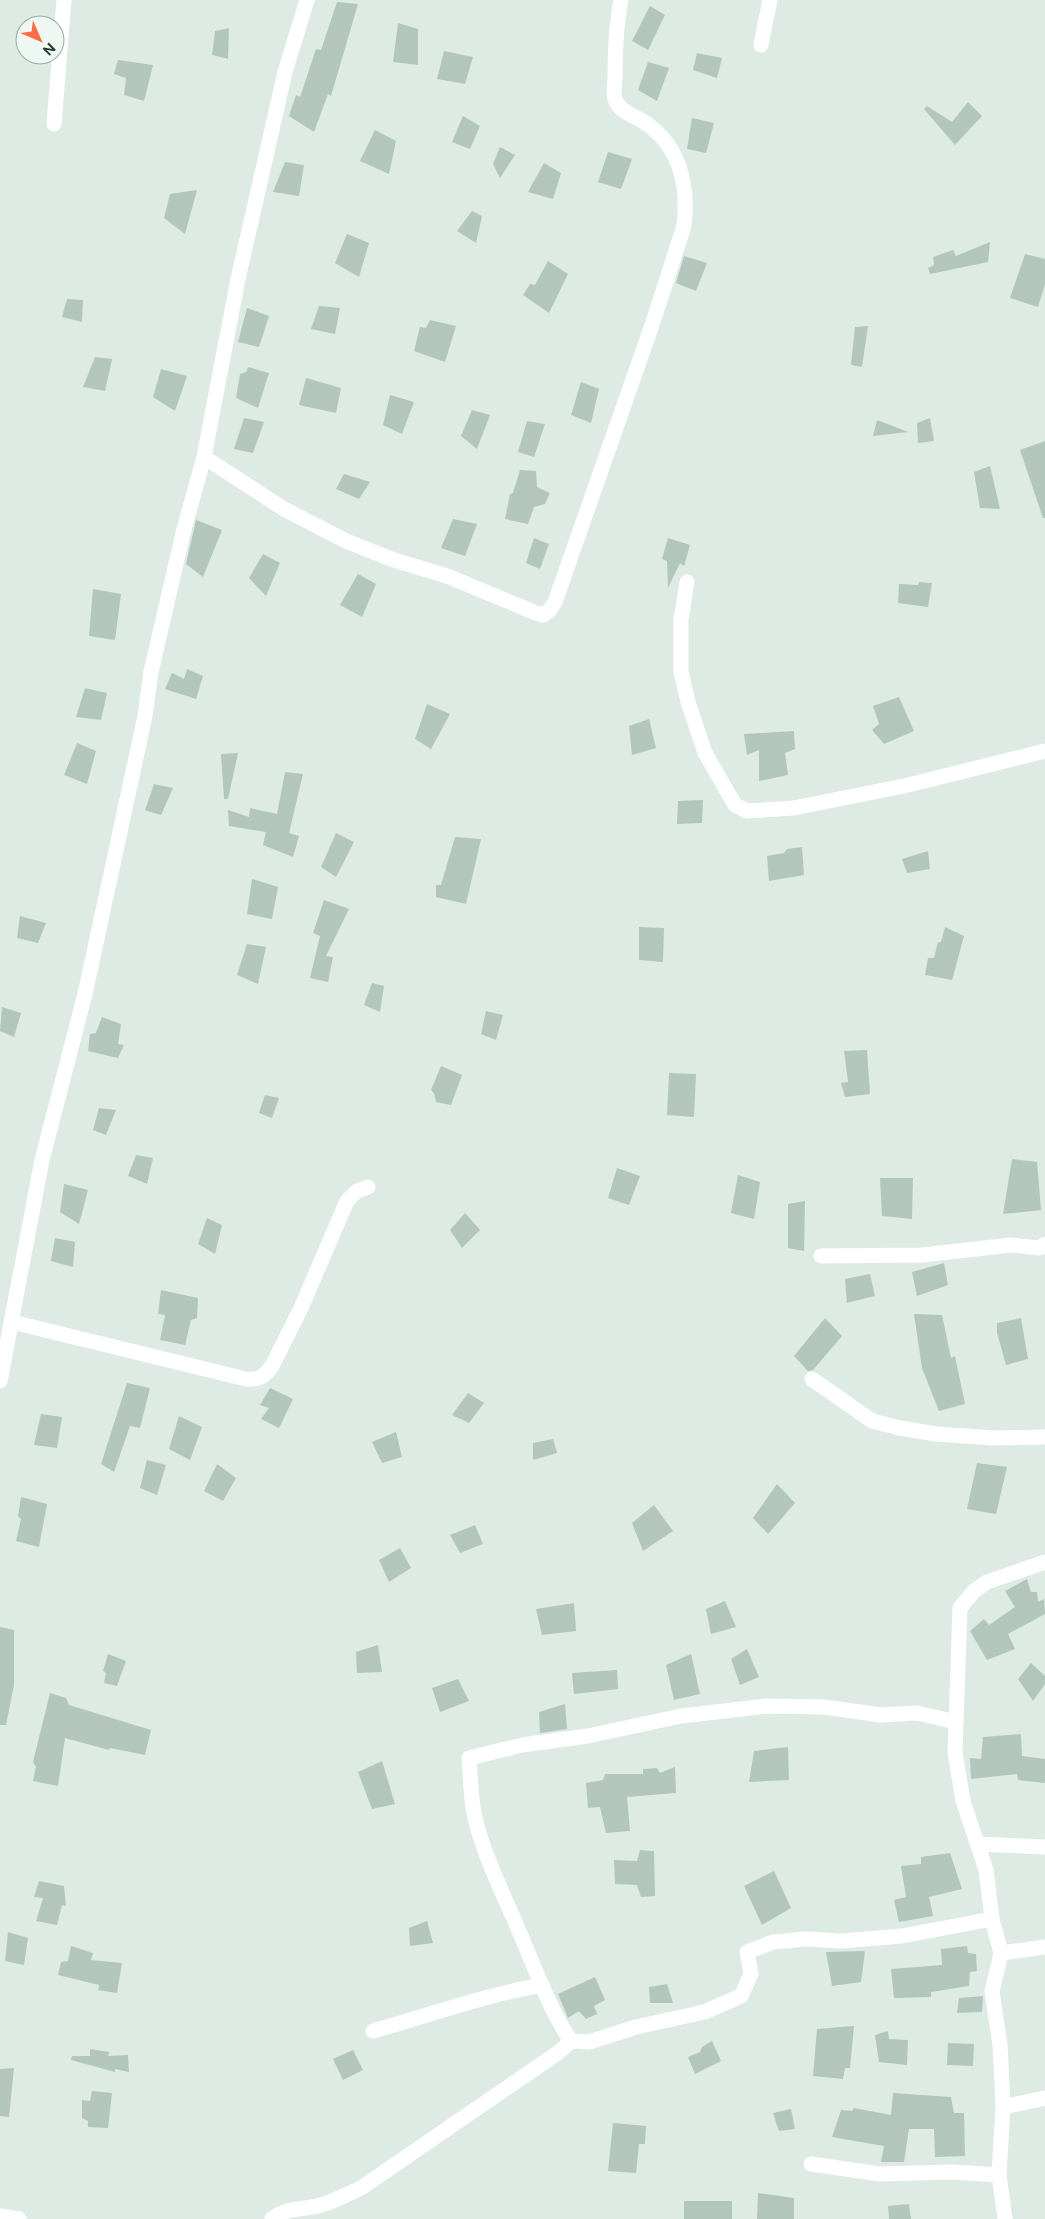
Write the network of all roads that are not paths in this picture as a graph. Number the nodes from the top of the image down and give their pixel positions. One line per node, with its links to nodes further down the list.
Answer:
1 (64, 0): 6 (street)
2 (306, 0): 7 (street)
3 (621, 0): 7 (street)
4 (770, 0): 5 (street)
5 (761, 45)
6 (54, 124)
7 (204, 456): 13 (street)
8 (687, 582): 9 (street)
9 (1045, 751)
10 (368, 1187): 13 (street)
11 (1045, 1244): 12 (street)
12 (821, 1256)
13 (12, 1322): 15 (street)
14 (812, 1379): 16 (street)
15 (0, 1381)
16 (1045, 1437)
17 (1045, 1562): 18 (street)
18 (956, 1722): 19 (street); 24 (street)
19 (977, 1844): 20 (street); 21 (street)
20 (1045, 1847)
21 (992, 1918): 23 (street); 26 (street)
22 (1045, 1947): 23 (street)
23 (1001, 1953): 28 (street)
24 (542, 1985): 25 (street); 26 (street)
25 (373, 2031)
26 (571, 2041): 33 (street)
27 (1045, 2098): 28 (street)
28 (1003, 2107): 30 (street)
29 (811, 2164): 30 (street)
30 (999, 2175): 34 (street)
31 (0, 2216): 32 (street)
32 (19, 2219)
33 (272, 2219)
34 (1005, 2219)

